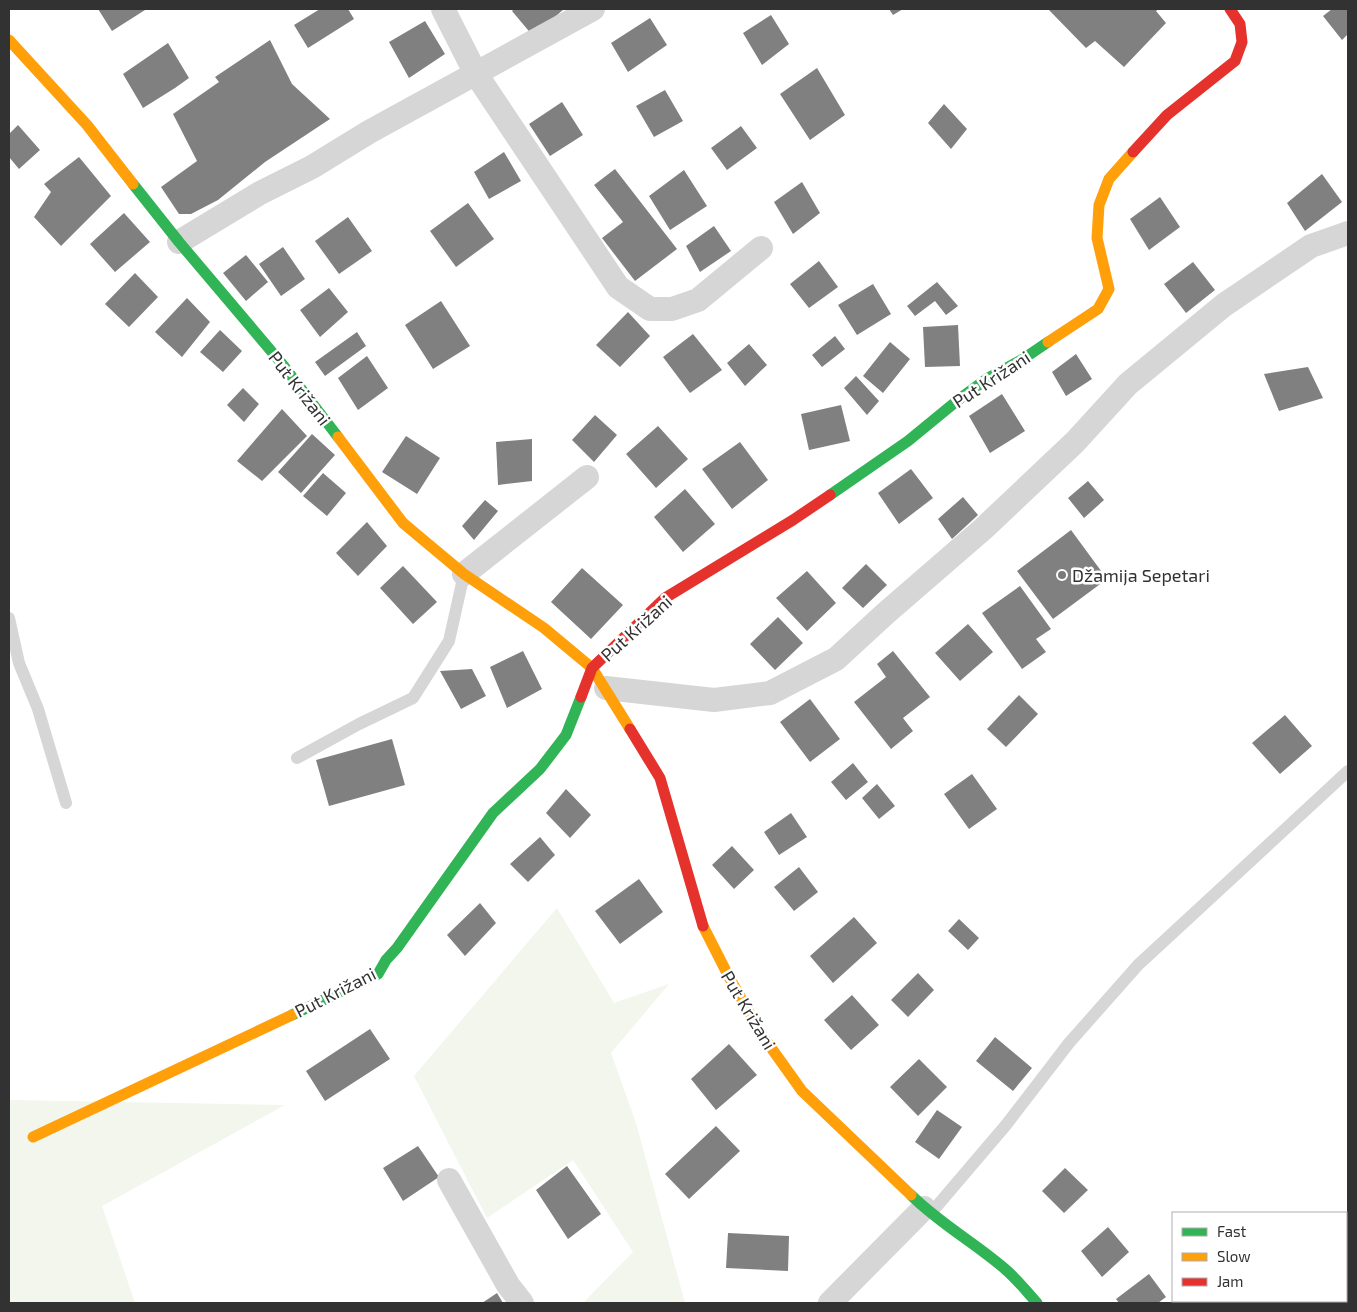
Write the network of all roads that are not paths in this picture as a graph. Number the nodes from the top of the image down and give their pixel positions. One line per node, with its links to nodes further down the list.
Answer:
1 (443, 9): 5 (street)
2 (593, 9): 5 (street)
3 (1230, 9): 12 (street, Put Križani)
4 (9, 40): 7 (street, Put Križani)
5 (476, 74): 7 (street); 8 (street)
6 (1348, 233): 13 (street, Put Križani)
7 (179, 242): 10 (street, Put Križani)
8 (761, 248)
9 (587, 478): 10 (street)
10 (464, 574): 12 (street, Put Križani); 14 (lane)
11 (9, 618): 16 (lane)
12 (592, 668): 13 (street, Put Križani); 17 (street, Put Križani)
13 (606, 688): 19 (street, Put Križani)
14 (297, 758)
15 (1348, 771): 19 (lane)
16 (66, 803)
17 (33, 1136)
18 (448, 1180): 20 (street)
19 (928, 1210): 21 (street); 22 (street, Put Križani)
20 (522, 1303)
21 (830, 1303)
22 (1037, 1303)

